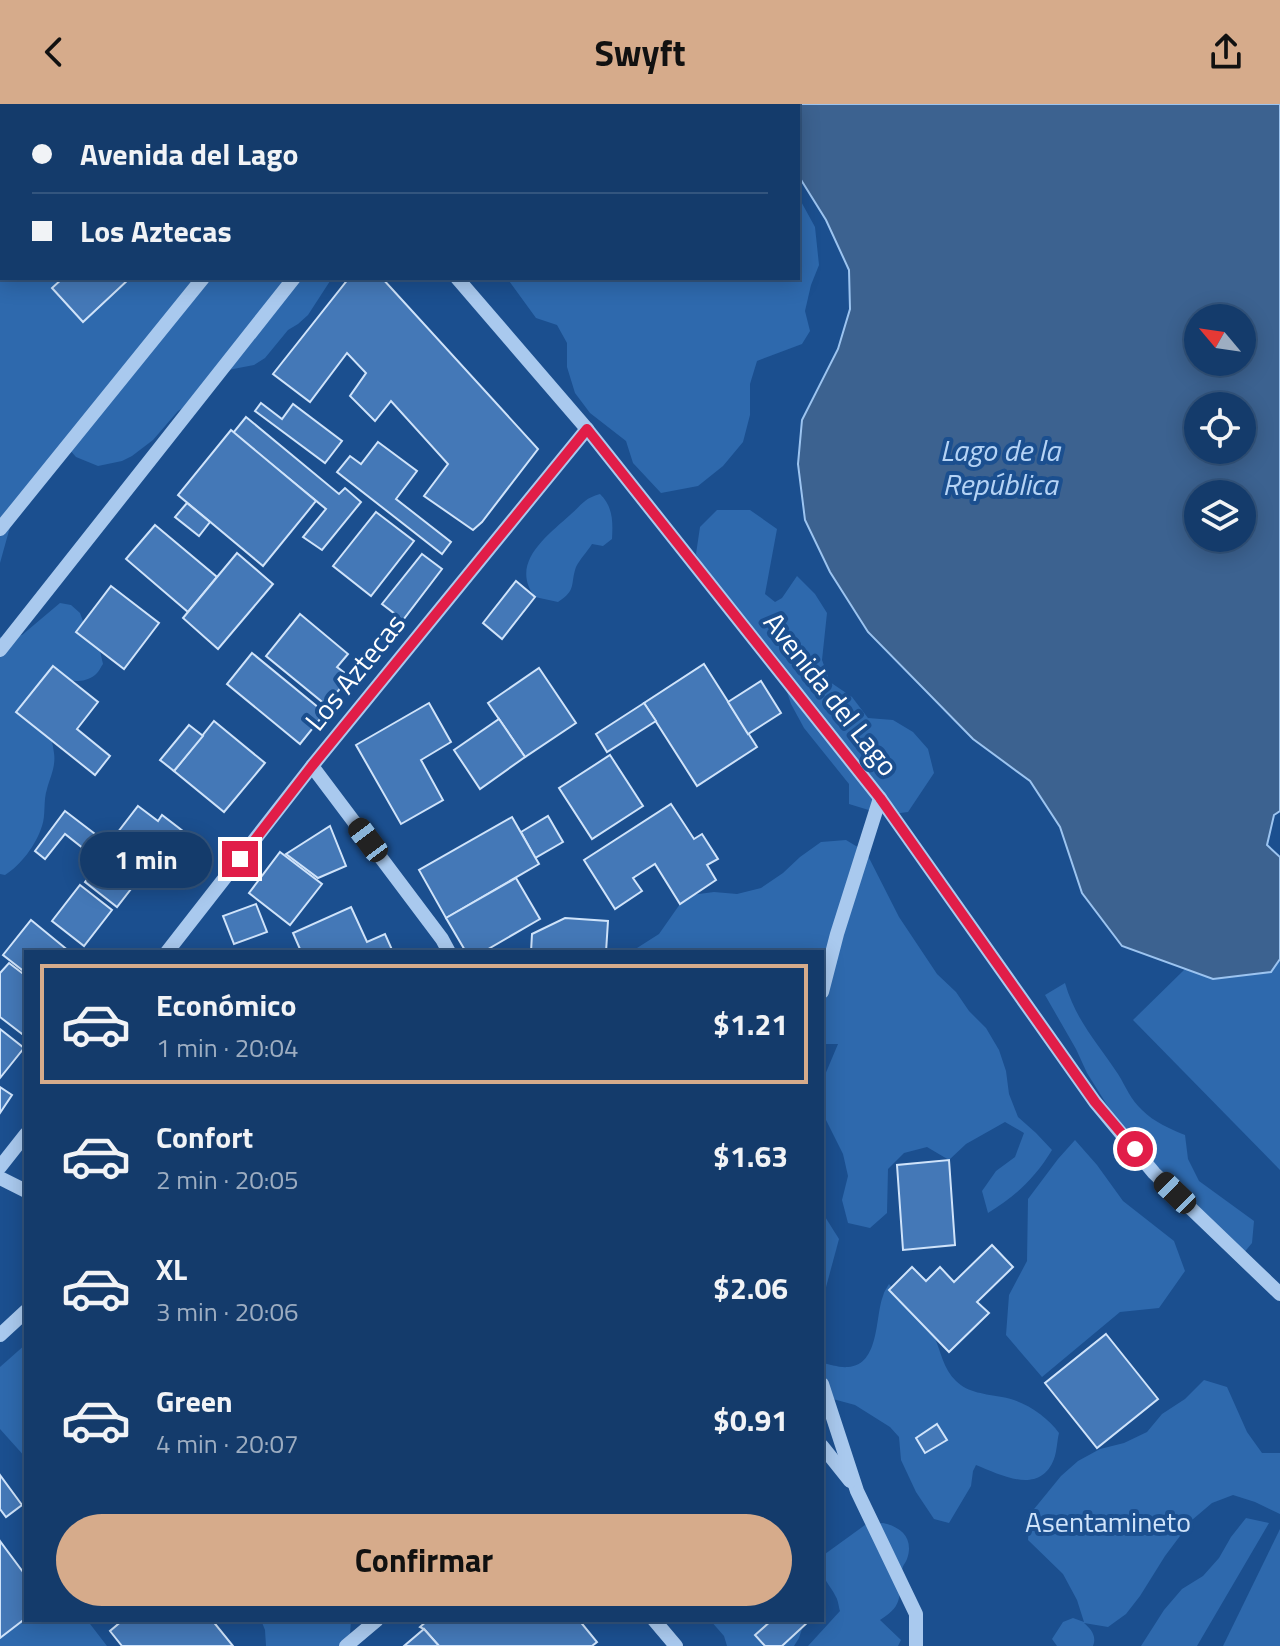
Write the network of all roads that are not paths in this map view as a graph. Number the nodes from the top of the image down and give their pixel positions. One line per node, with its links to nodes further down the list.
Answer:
1 (201, 280): 5 (street)
2 (292, 280): 6 (street)
3 (459, 280): 4 (street, Avenida del Lago)
4 (587, 429): 7 (street, Los Aztecas); 8 (street, Avenida del Lago)
5 (0, 529)
6 (0, 650)
7 (312, 766): 9 (street, Los Aztecas); 10 (street)
8 (880, 798): 11 (street); 16 (street, Avenida del Lago)
9 (169, 950)
10 (448, 950)
11 (824, 984)
12 (24, 1137): 13 (street)
13 (0, 1167)
14 (0, 1178): 15 (street)
15 (24, 1190)
16 (1280, 1294)
17 (24, 1313): 18 (street)
18 (0, 1335)
19 (824, 1390): 21 (street)
20 (824, 1449): 21 (street)
21 (857, 1491): 26 (street)
22 (375, 1622): 24 (street)
23 (656, 1622): 25 (street)
24 (346, 1646)
25 (676, 1646)
26 (916, 1646)

